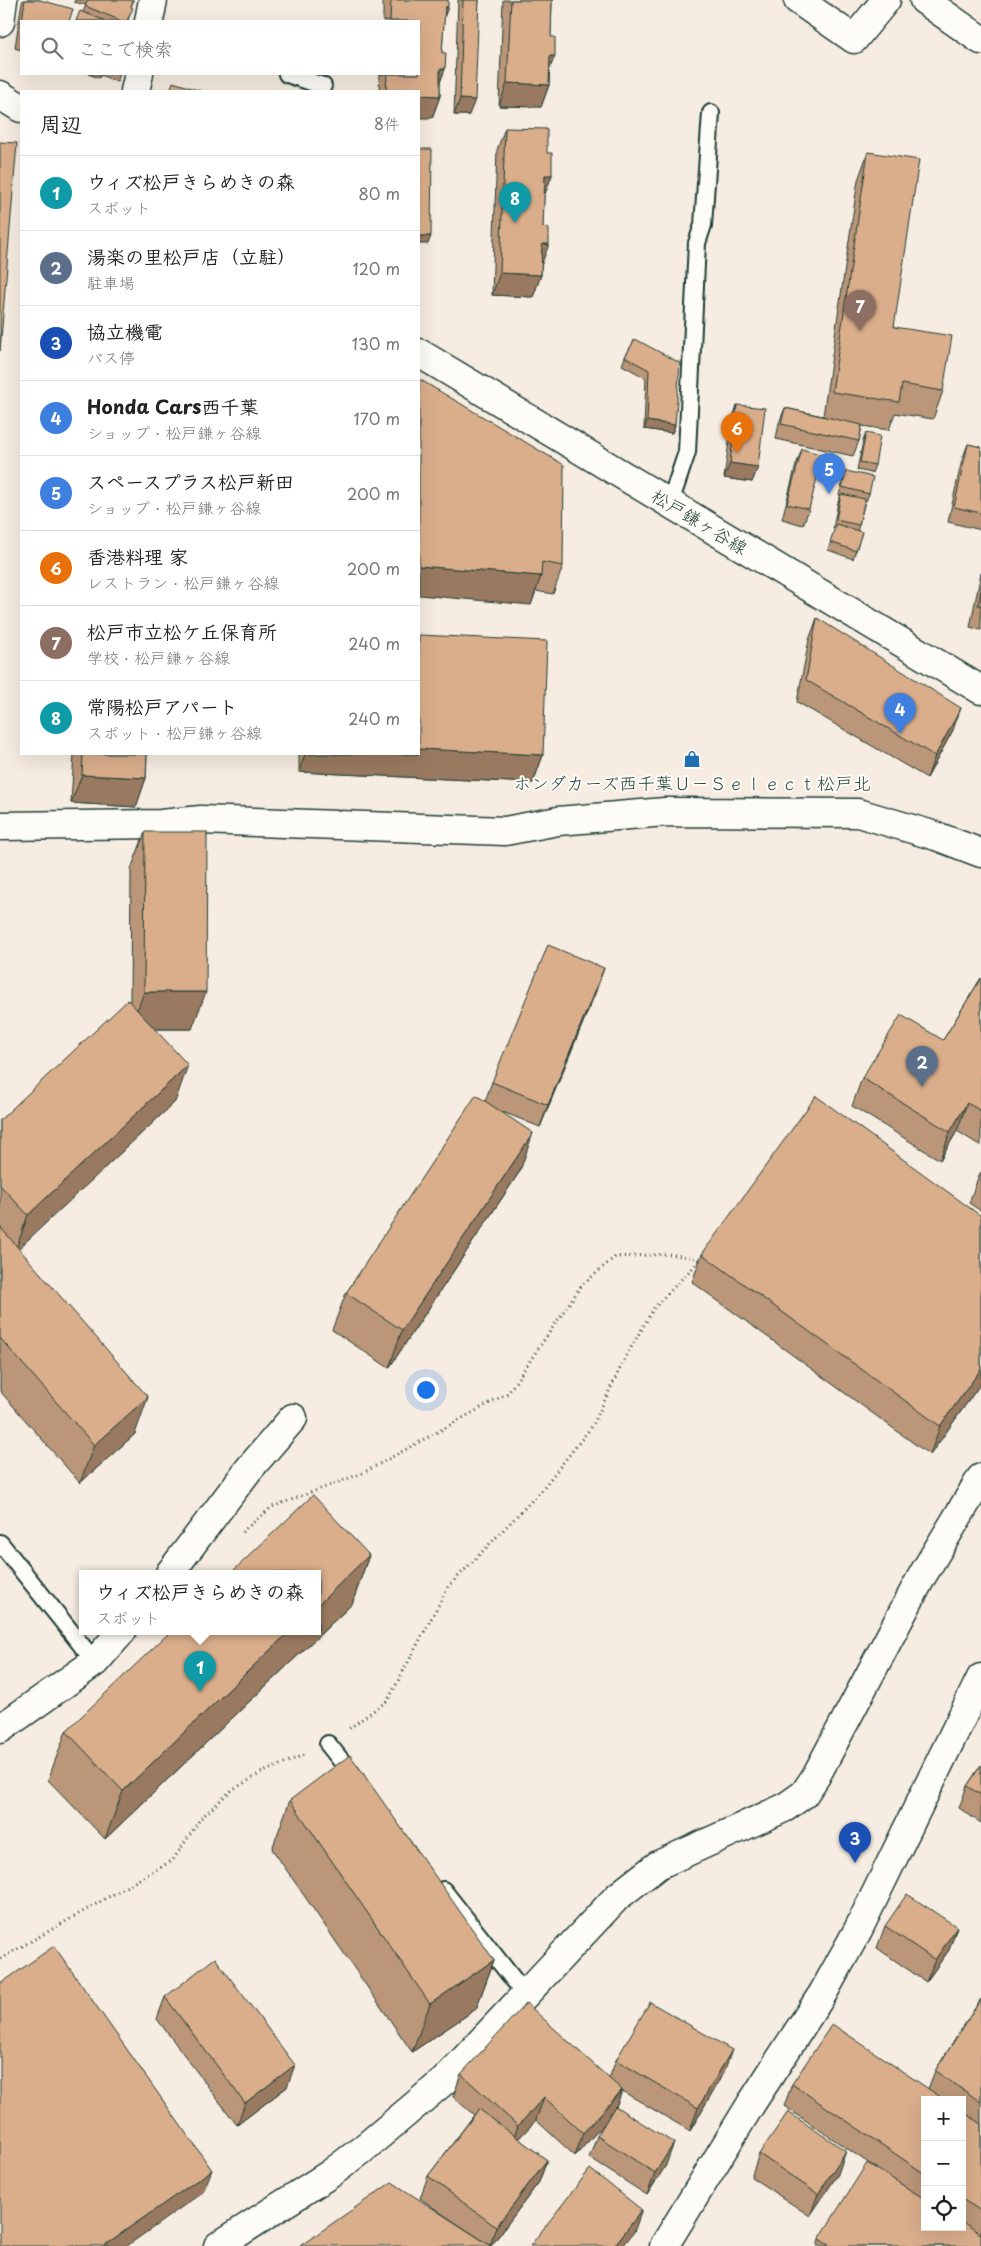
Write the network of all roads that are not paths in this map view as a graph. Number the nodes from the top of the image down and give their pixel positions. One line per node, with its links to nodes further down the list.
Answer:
1 (3, 0): 7 (street)
2 (153, 0): 6 (street)
3 (798, 0): 4 (street)
4 (886, 0)
5 (924, 0): 8 (street)
6 (149, 20)
7 (0, 22)
8 (981, 40)
9 (139, 75): 12 (street)
10 (290, 75): 11 (lane)
11 (323, 86)
12 (135, 90)
13 (0, 95): 14 (street)
14 (20, 107)
15 (711, 113): 17 (lane)
16 (420, 354): 17 (street, 松戸鎌ヶ谷線)
17 (670, 503): 18 (street, 松戸鎌ヶ谷線)
18 (981, 690)
19 (0, 826): 20 (street)
20 (981, 853)
21 (293, 1418): 24 (street)
22 (981, 1478): 32 (street)
23 (0, 1543): 26 (lane)
24 (172, 1570)
25 (119, 1635): 26 (street)
26 (95, 1662): 28 (street)
27 (981, 1678): 34 (street)
28 (0, 1729)
29 (328, 1744): 30 (lane)
30 (365, 1791)
31 (433, 1877): 32 (lane)
32 (525, 1994): 33 (street)
33 (218, 2246)
34 (664, 2246)

